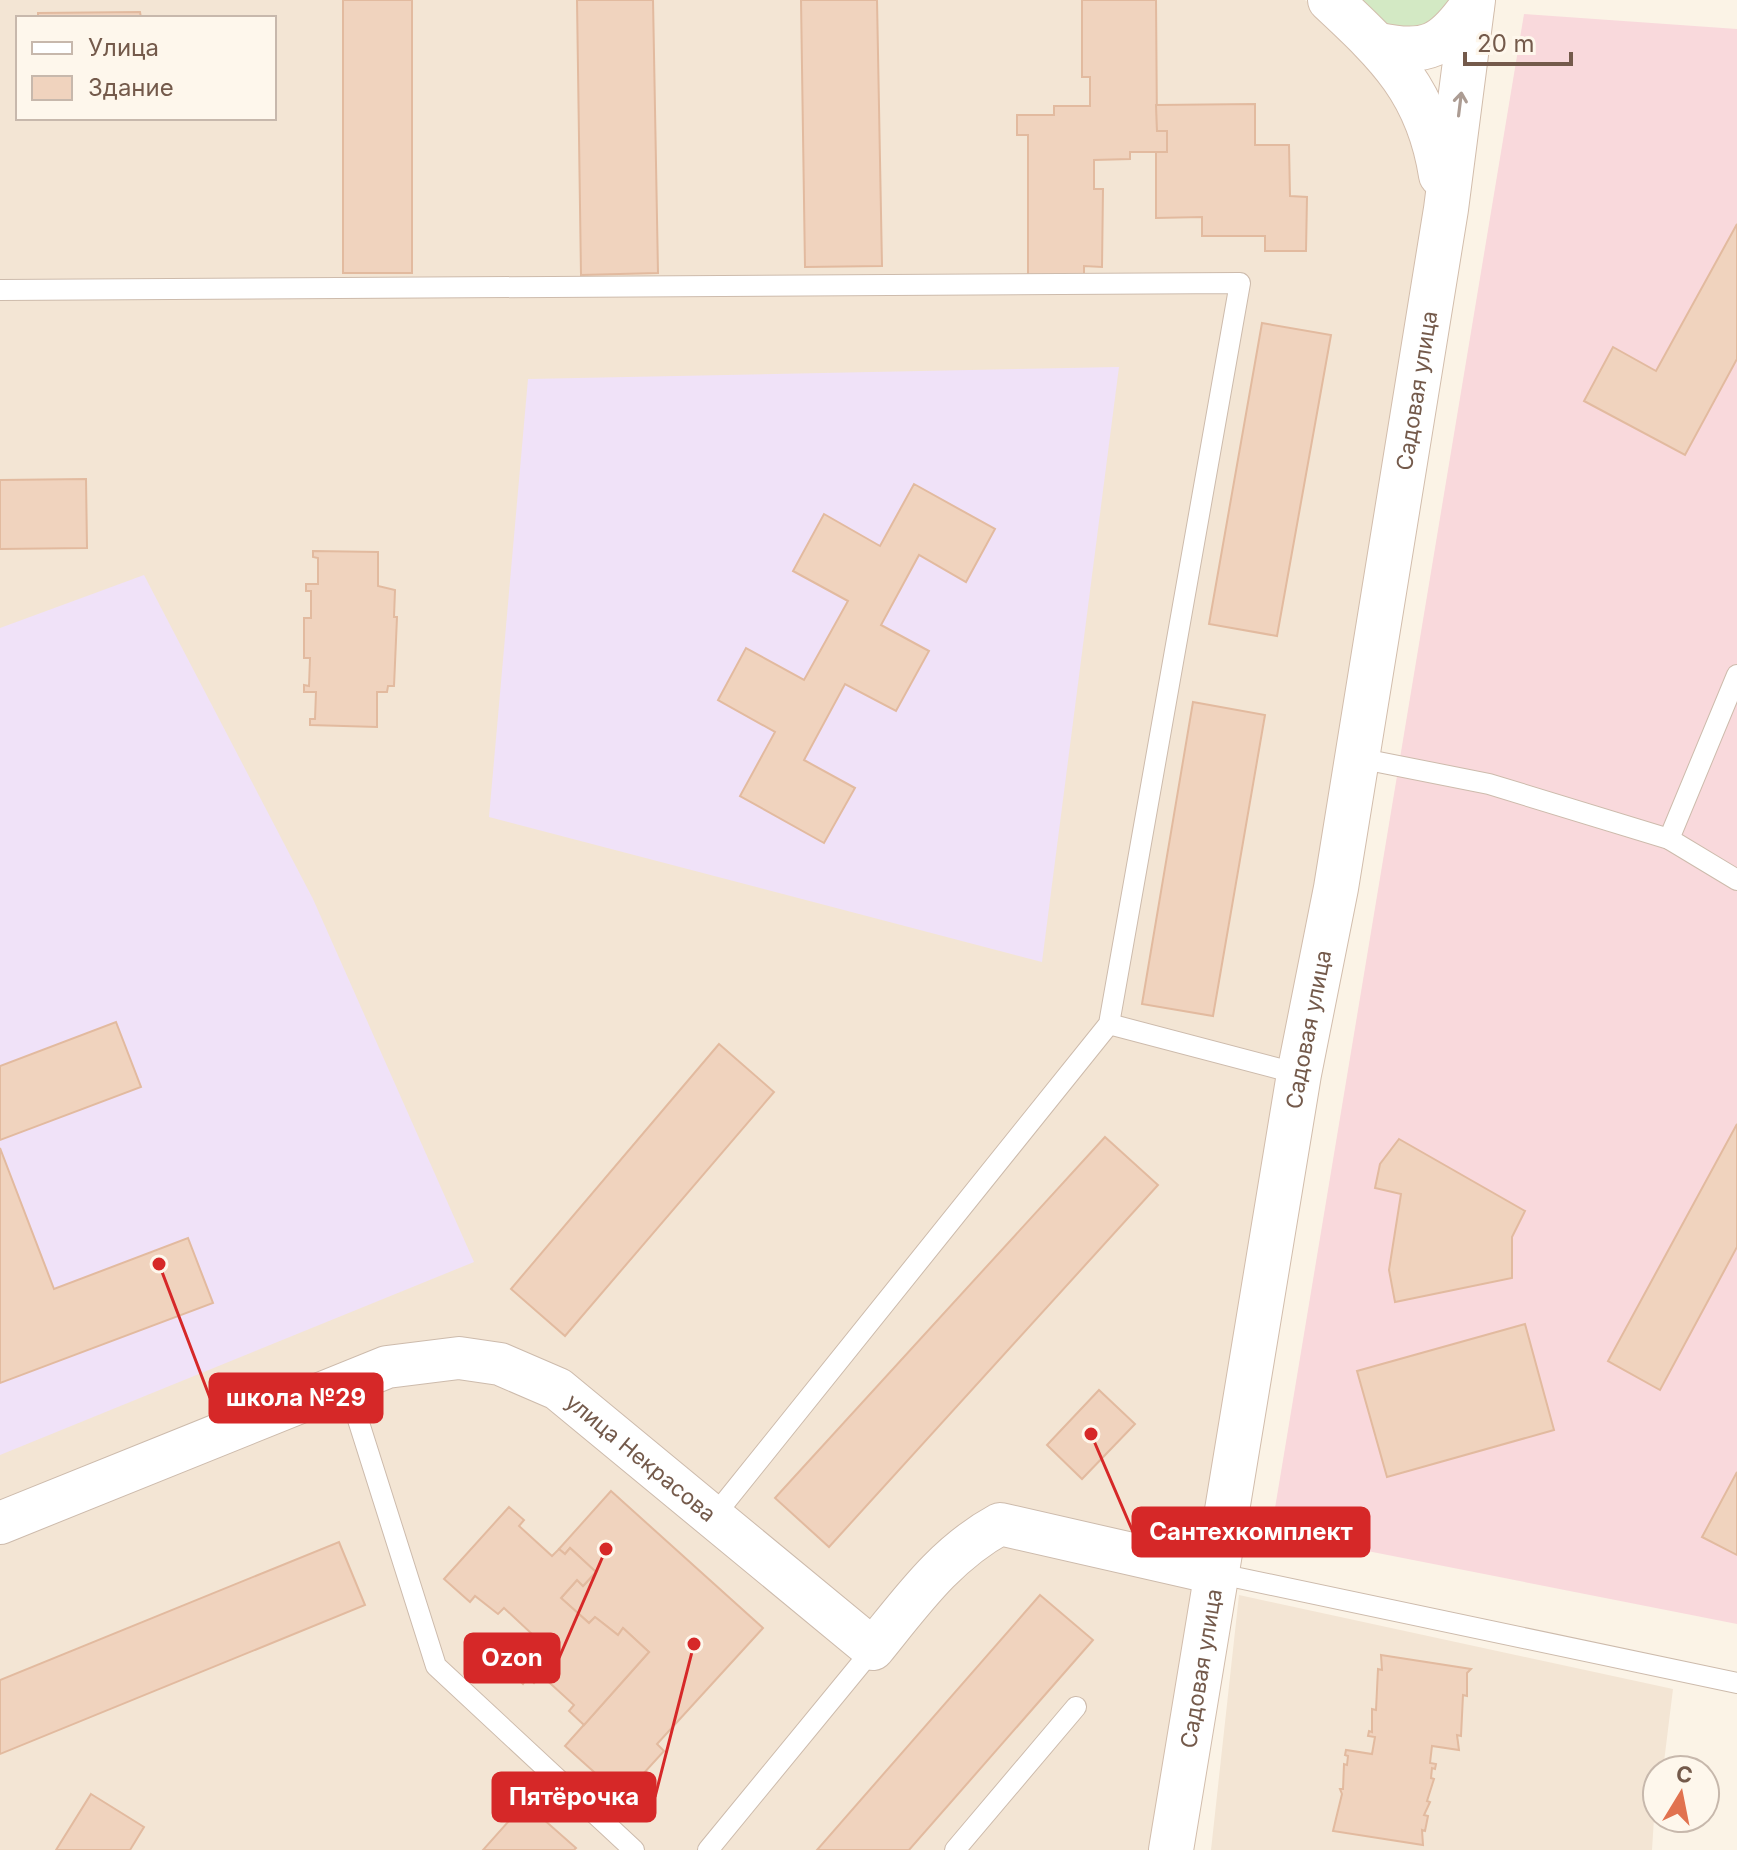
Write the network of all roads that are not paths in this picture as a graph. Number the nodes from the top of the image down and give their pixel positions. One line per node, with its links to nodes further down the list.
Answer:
1 (1330, 0): 3 (main road)
2 (1473, 3): 3 (main road); 4 (main road, Садовая улица, one-way to 2)
3 (1379, 45): 4 (main road)
4 (1446, 209): 7 (main road, Садовая улица)
5 (0, 290): 10 (lane)
6 (1737, 675): 8 (lane)
7 (1358, 758): 8 (lane); 11 (main road, Садовая улица)
8 (1669, 839): 9 (lane)
9 (1737, 880)
10 (1109, 1024): 11 (lane); 13 (lane)
11 (1299, 1074): 15 (main road, Садовая улица)
12 (347, 1385): 13 (street, улица Некрасова); 14 (street, улица Некрасова); 19 (lane)
13 (714, 1516): 16 (street, улица Некрасова)
14 (0, 1523)
15 (1215, 1573): 16 (street); 17 (lane); 22 (main road, Садовая улица)
16 (873, 1649): 20 (lane)
17 (1737, 1683)
18 (1076, 1707): 21 (lane)
19 (634, 1850)
20 (708, 1850)
21 (955, 1850)
22 (1171, 1850)

